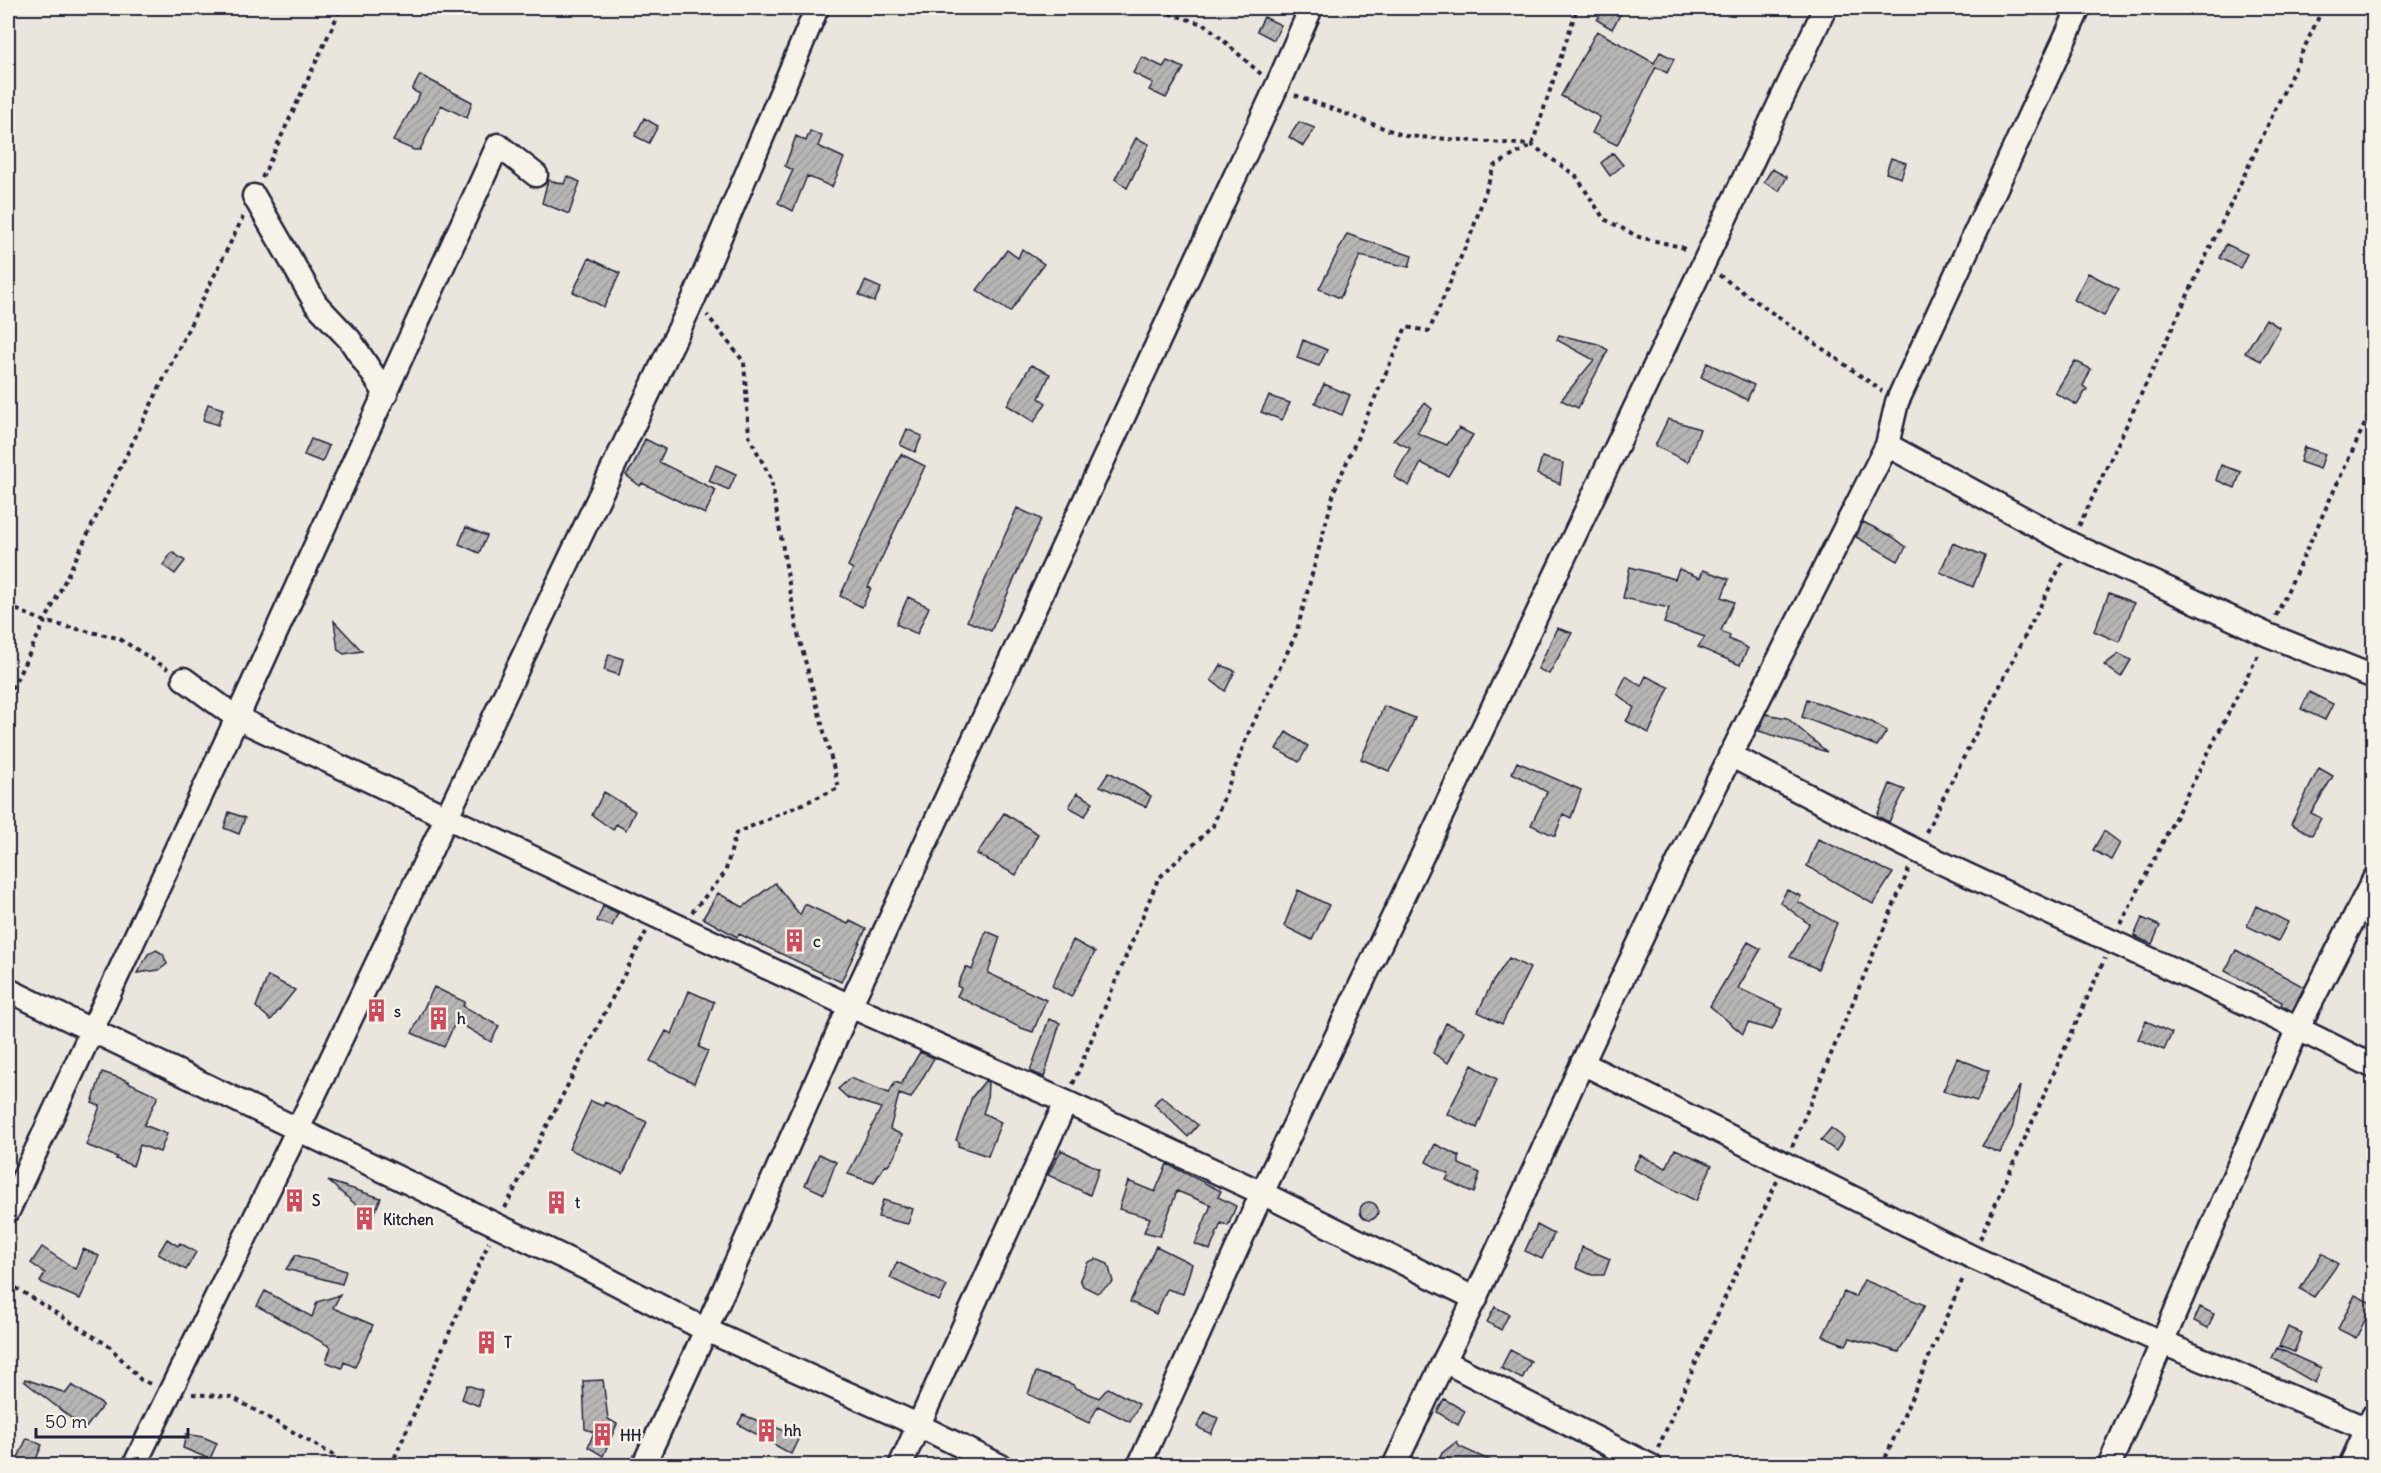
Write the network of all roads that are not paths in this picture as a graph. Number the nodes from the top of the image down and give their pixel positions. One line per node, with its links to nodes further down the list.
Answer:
1 (817, 8): 13 (street)
2 (1311, 8): 16 (street)
3 (1825, 8): 23 (street)
4 (2079, 8): 8 (street)
5 (536, 175): 7 (street)
6 (254, 196): 7 (street)
7 (386, 394): 11 (street)
8 (1887, 445): 9 (street); 12 (street)
9 (2373, 677)
10 (184, 679): 11 (street)
11 (237, 718): 13 (street); 18 (street)
12 (1730, 755): 17 (street); 19 (street)
13 (447, 818): 16 (street); 22 (street)
14 (2373, 879): 17 (street)
15 (8, 990): 18 (street)
16 (850, 1006): 21 (street); 26 (street)
17 (2298, 1028): 20 (street); 27 (street)
18 (90, 1030): 22 (street); 24 (street)
19 (1582, 1064): 25 (street); 27 (street)
20 (2373, 1067)
21 (1066, 1102): 23 (street); 29 (street)
22 (297, 1131): 26 (street); 32 (street)
23 (1262, 1193): 25 (street); 36 (street)
24 (8, 1211)
25 (1476, 1299): 28 (street)
26 (706, 1330): 29 (street); 33 (street)
27 (2163, 1343): 30 (street); 38 (street)
28 (1444, 1361): 31 (street); 37 (street)
29 (918, 1425): 34 (street); 35 (street)
30 (2371, 1425): 39 (street)
31 (1651, 1465)
32 (134, 1466)
33 (643, 1466)
34 (900, 1466)
35 (1001, 1466)
36 (1139, 1466)
37 (1394, 1466)
38 (2109, 1466)
39 (2350, 1466)

